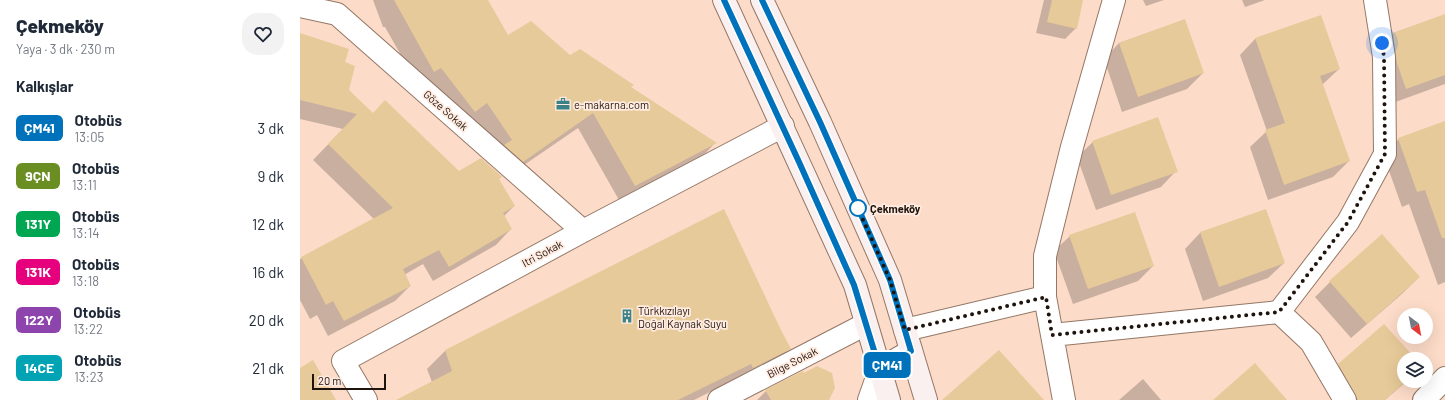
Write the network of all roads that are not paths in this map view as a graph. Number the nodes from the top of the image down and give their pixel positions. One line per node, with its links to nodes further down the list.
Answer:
1 (724, 0): 6 (main road)
2 (762, 0): 11 (main road)
3 (1114, 0): 8 (street)
4 (1375, 0): 9 (street)
5 (300, 6): 7 (street, Göze Sokak)
6 (783, 126): 7 (street, Itri Sokak); 10 (main road)
7 (583, 231): 16 (street, Itri Sokak)
8 (1046, 297): 11 (street); 12 (street)
9 (1279, 312): 12 (street); 22 (street)
10 (866, 324): 14 (main road); 17 (street, Bilge Sokak)
11 (905, 330): 13 (main road)
12 (1052, 335): 21 (street)
13 (911, 351): 14 (street); 20 (main road)
14 (880, 370): 18 (street); 19 (main road)
15 (1445, 378): 23 (street)
16 (366, 400)
17 (719, 400)
18 (868, 400)
19 (889, 400)
20 (926, 400)
21 (1064, 400)
22 (1344, 400)
23 (1424, 400)

